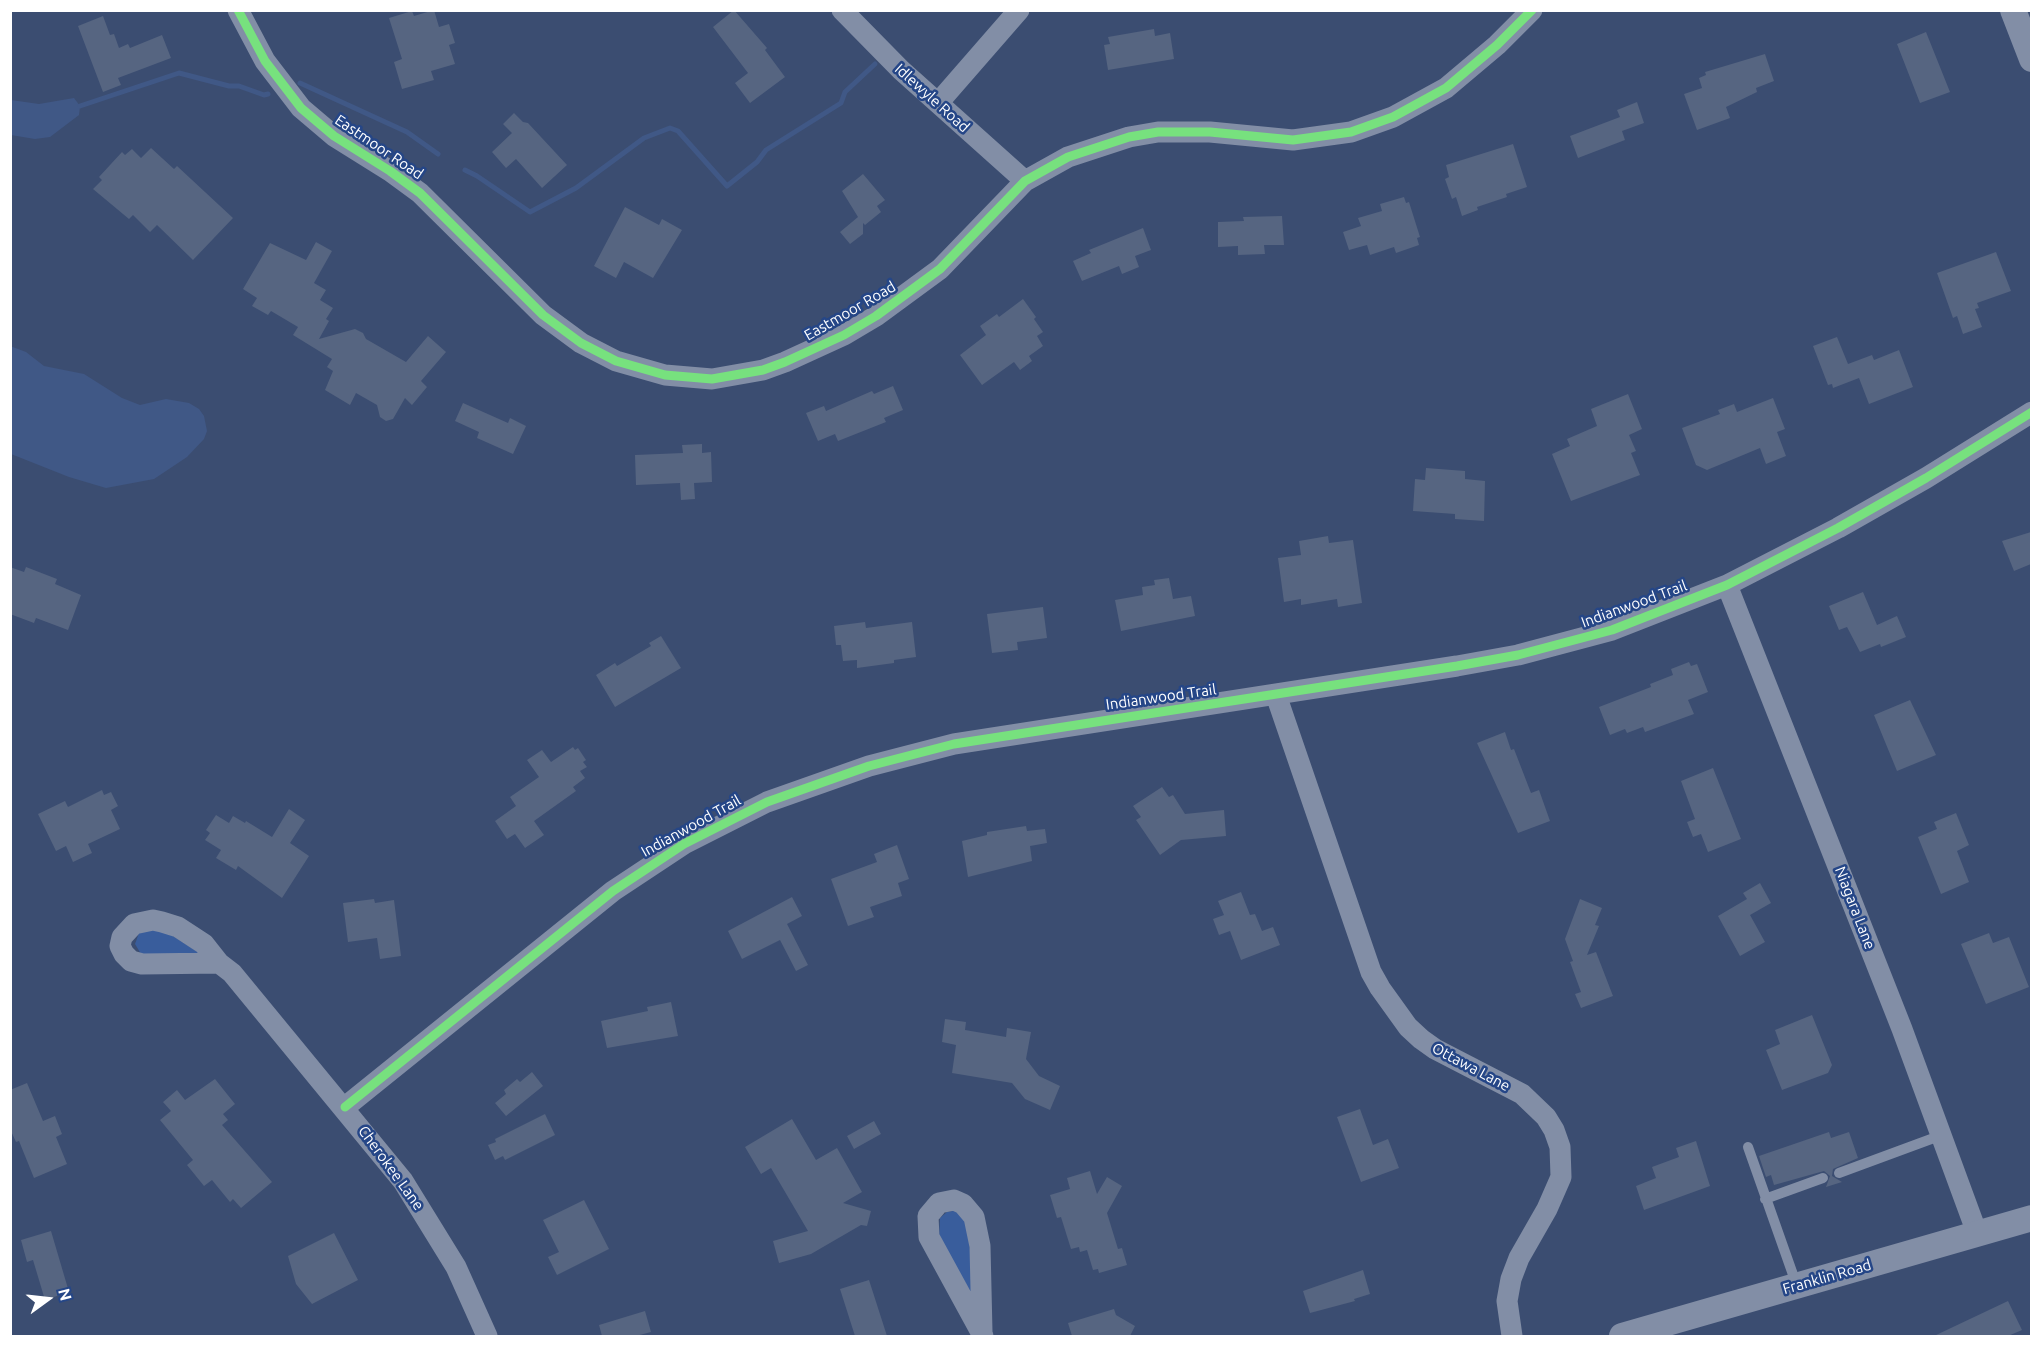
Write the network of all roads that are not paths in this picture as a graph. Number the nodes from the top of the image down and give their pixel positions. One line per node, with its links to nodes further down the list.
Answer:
1 (238, 10): 8 (street, Eastmoor Road)
2 (842, 10): 7 (street, Idlewyle Road)
3 (1019, 10): 7 (street)
4 (1532, 10): 8 (street, Eastmoor Road)
5 (2013, 10): 6 (street)
6 (2031, 59)
7 (938, 103): 8 (street, Idlewyle Road)
8 (1025, 181)
9 (2031, 412): 10 (street, Indianwood Trail)
10 (1727, 585): 11 (street, Indianwood Trail); 14 (street, Niagara Lane)
11 (1276, 695): 13 (street, Indianwood Trail); 24 (street, Ottawa Lane)
12 (219, 963): 13 (street, Cherokee Lane)
13 (345, 1107): 23 (street, Cherokee Lane)
14 (1942, 1135): 16 (lane); 20 (street, Niagara Lane)
15 (1748, 1147): 18 (lane)
16 (1839, 1173)
17 (1823, 1178): 18 (lane)
18 (1765, 1199): 21 (lane)
19 (2031, 1218): 20 (street, Franklin Road)
20 (1977, 1233): 21 (street, Franklin Road)
21 (1797, 1286): 25 (street, Franklin Road)
22 (983, 1334): 22 (street)
23 (487, 1336)
24 (1512, 1336)
25 (1622, 1336)

